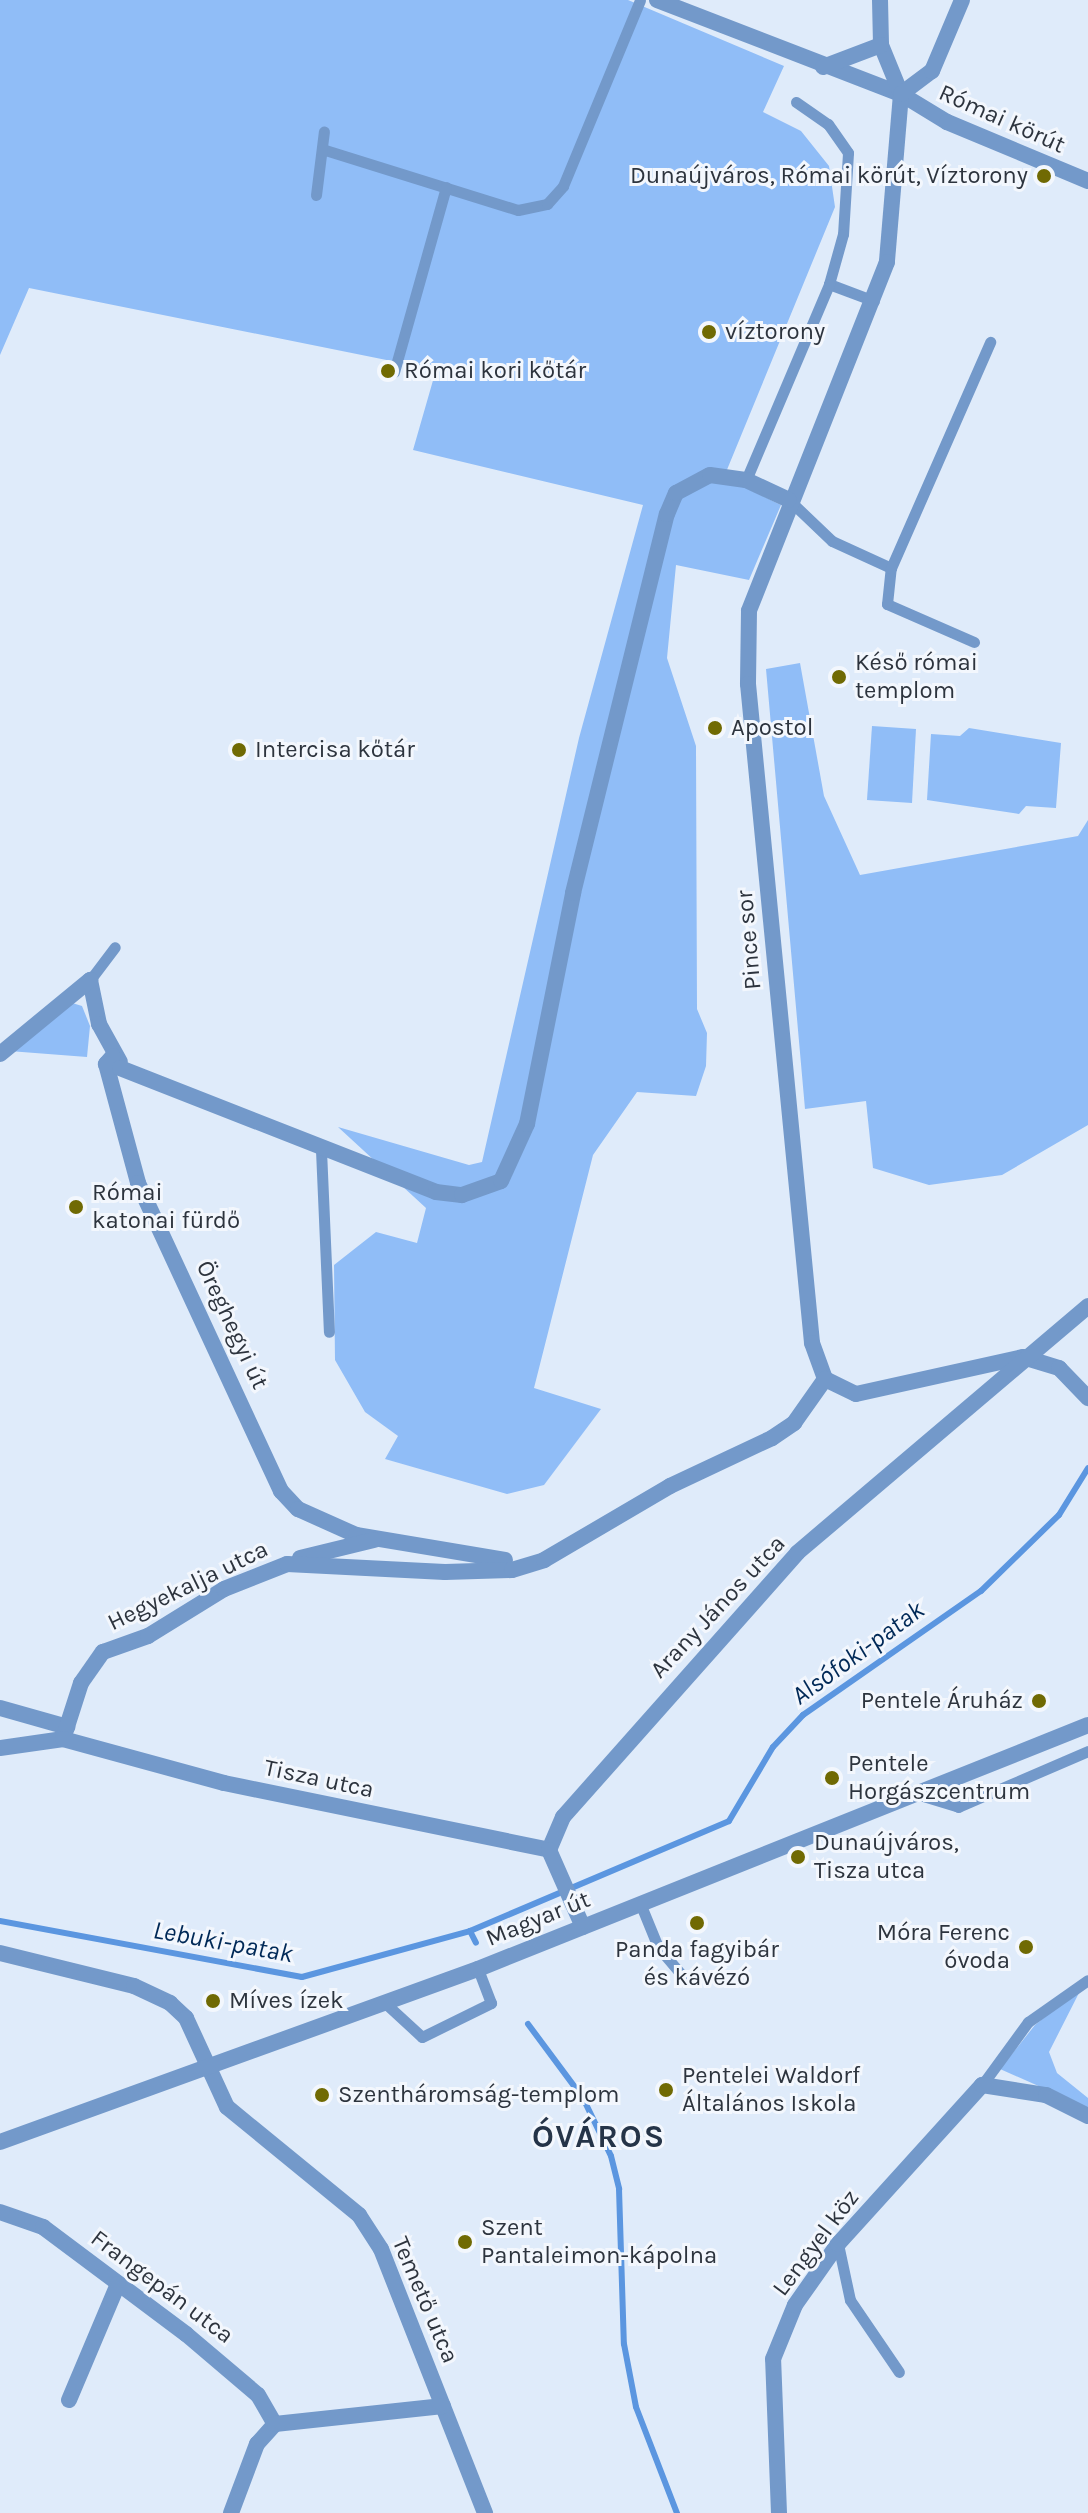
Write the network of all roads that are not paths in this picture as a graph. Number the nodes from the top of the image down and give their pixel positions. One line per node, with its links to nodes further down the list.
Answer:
1 (640, 0): 12 (lane)
2 (657, 0): 6 (street, Római körút)
3 (880, 0): 5 (street)
4 (962, 0): 7 (street)
5 (881, 45): 6 (street); 7 (street)
6 (822, 67): 7 (street, Római körút)
7 (901, 94): 11 (street, Római körút); 15 (street, Pince sor)
8 (796, 102): 14 (lane)
9 (324, 131): 10 (lane)
10 (322, 149): 12 (lane); 13 (lane)
11 (1088, 181)
12 (446, 187): 17 (lane)
13 (316, 195)
14 (829, 284): 15 (lane); 18 (lane)
15 (874, 301): 19 (street, Pince sor)
16 (990, 342): 20 (lane)
17 (394, 372)
18 (746, 480): 19 (street); 26 (street)
19 (789, 500): 20 (lane); 30 (street, Pince sor)
20 (891, 568): 21 (lane)
21 (974, 642)
22 (115, 947): 23 (lane)
23 (90, 980): 24 (street); 25 (street, Öreghegyi út)
24 (0, 1054)
25 (115, 1065): 26 (street); 32 (street, Öreghegyi út)
26 (321, 1150): 28 (lane)
27 (1088, 1306): 29 (street, Arany János utca)
28 (329, 1332)
29 (1023, 1357): 30 (street); 31 (street); 41 (street, Arany János utca)
30 (825, 1379): 33 (street)
31 (1088, 1398)
32 (378, 1539): 33 (street, Öreghegyi út); 34 (street, Öreghegyi út)
33 (544, 1560): 34 (street, Hegyekalja utca)
34 (287, 1564): 37 (street, Hegyekalja utca)
35 (0, 1708): 37 (street)
36 (1088, 1725): 40 (street, Magyar út)
37 (65, 1733): 38 (street, Tisza utca); 41 (street, Tisza utca)
38 (0, 1748)
39 (1088, 1751): 40 (lane)
40 (923, 1796): 42 (street, Magyar út)
41 (549, 1850): 43 (street)
42 (640, 1903): 43 (street, Magyar út); 46 (lane)
43 (583, 1927): 45 (street, Magyar út)
44 (0, 1953): 49 (street, Temető utca)
45 (478, 1969): 48 (street, Magyar út); 48 (lane)
46 (686, 1980)
47 (1088, 1980): 50 (lane)
48 (385, 2003): 49 (street, Magyar út)
49 (209, 2071): 52 (street, Magyar út); 58 (street, Temető utca)
50 (982, 2085): 51 (street); 54 (street, Lengyel köz)
51 (1088, 2116)
52 (0, 2142)
53 (0, 2212): 55 (street, Frangepán utca)
54 (838, 2244): 56 (lane); 62 (street, Lengyel köz)
55 (118, 2284): 57 (street); 59 (street, Frangepán utca)
56 (899, 2372)
57 (69, 2400)
58 (443, 2406): 59 (street); 61 (street, Temető utca)
59 (275, 2424): 60 (street)
60 (231, 2513)
61 (485, 2513)
62 (779, 2513)

